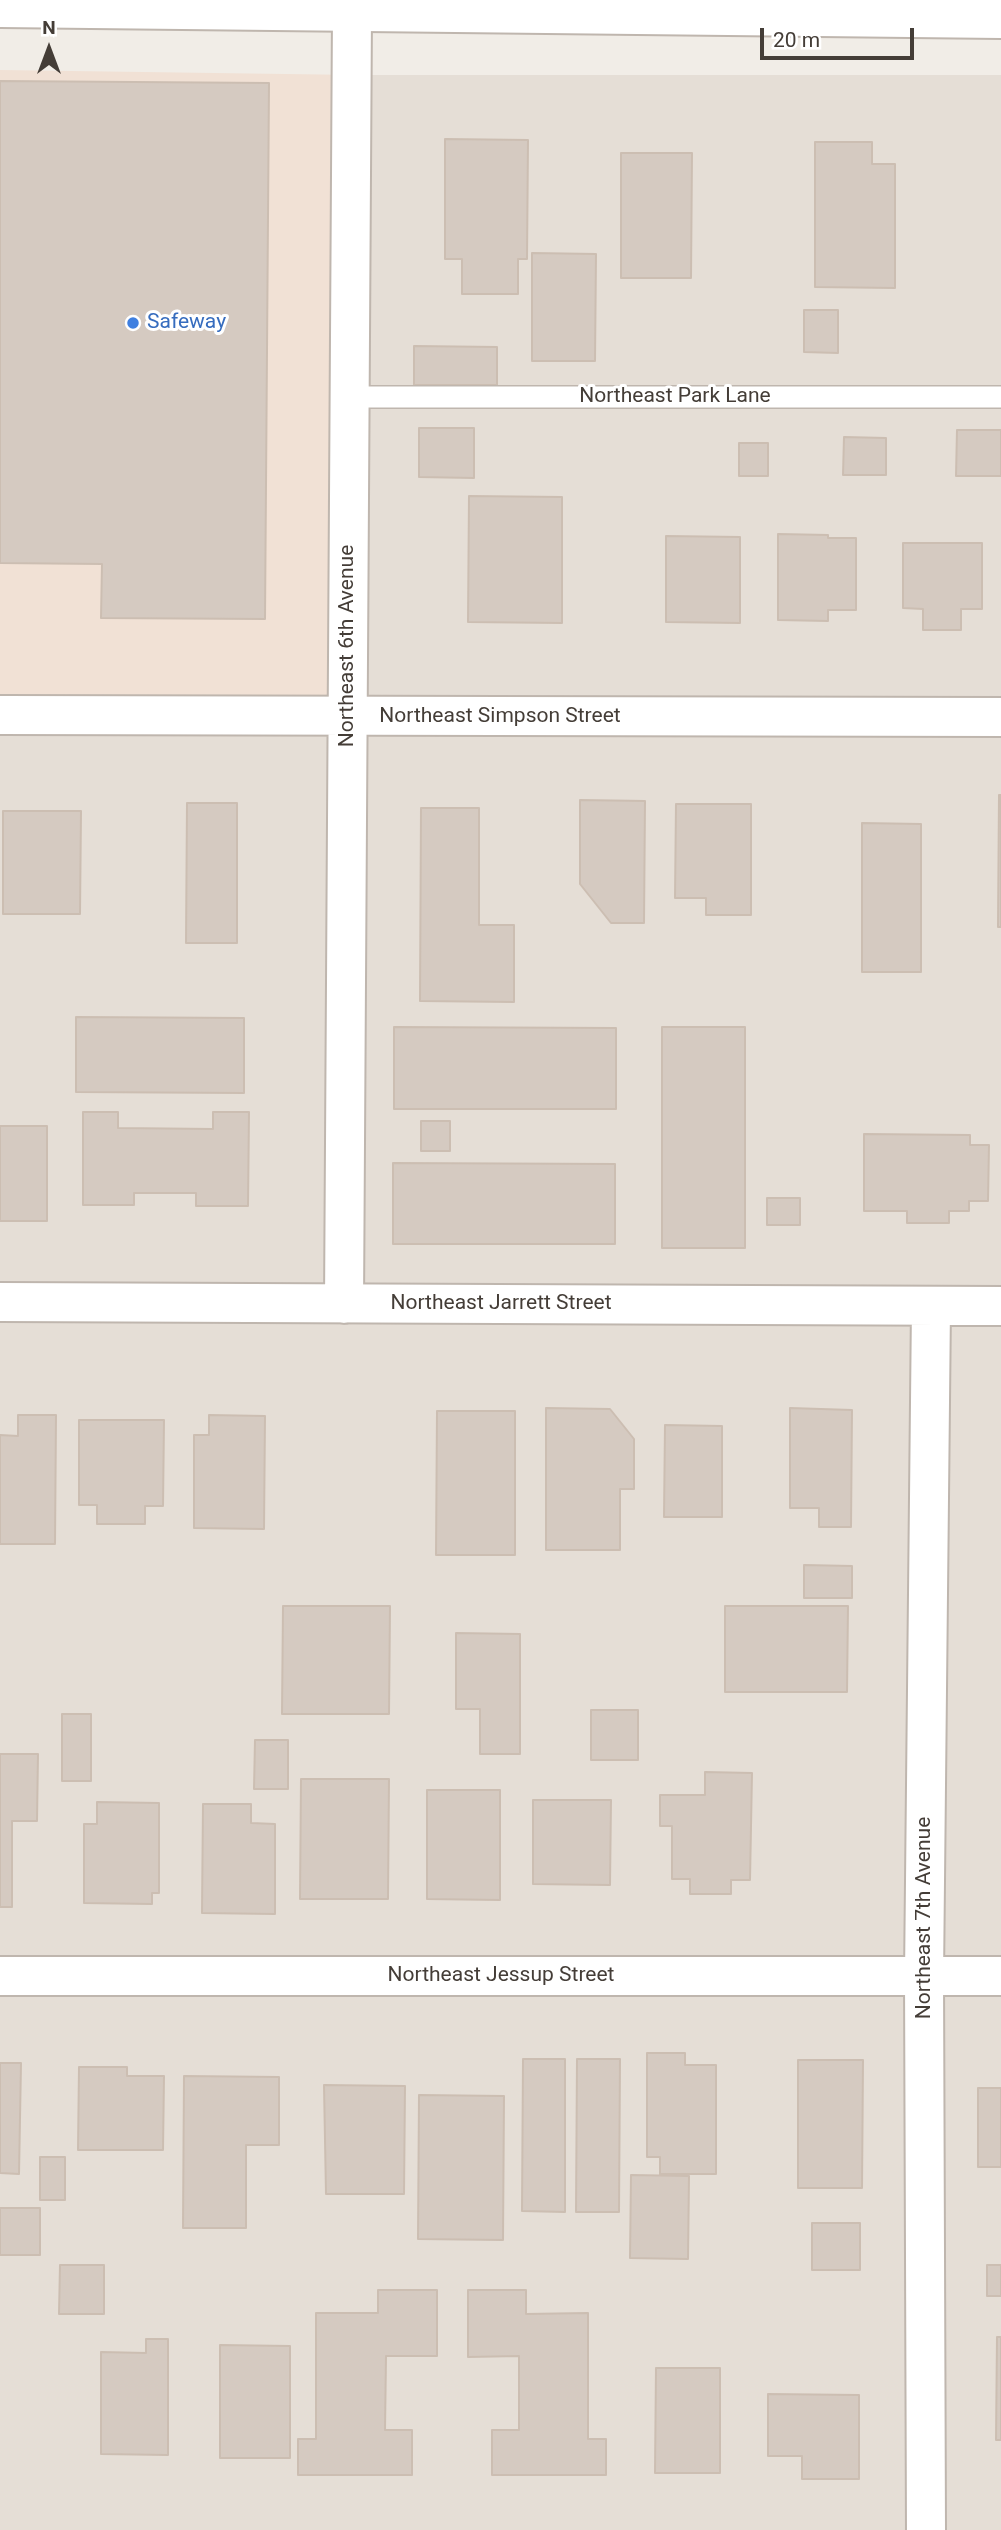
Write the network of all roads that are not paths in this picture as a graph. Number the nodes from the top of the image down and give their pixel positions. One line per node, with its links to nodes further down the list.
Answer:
1 (362, 6): 2 (street); 3 (street); 4 (street, Northeast 6th Avenue)
2 (0, 8)
3 (1001, 19)
4 (349, 397): 5 (lane, Northeast Park Lane); 7 (street, Northeast 6th Avenue)
5 (1001, 397)
6 (0, 715): 7 (street, Northeast Simpson Street)
7 (348, 717): 8 (street, Northeast Simpson Street); 10 (street, Northeast 6th Avenue)
8 (1001, 718)
9 (0, 1302): 10 (street, Northeast Jarrett Street)
10 (344, 1304): 11 (street, Northeast Jarrett Street)
11 (931, 1306): 12 (street, Northeast Jarrett Street); 14 (street, Northeast 7th Avenue)
12 (1001, 1306)
13 (0, 1976): 14 (street, Northeast Jessup Street)
14 (924, 1976): 15 (street, Northeast Jessup Street); 16 (street, Northeast 7th Avenue)
15 (1001, 1976)
16 (926, 2530)

